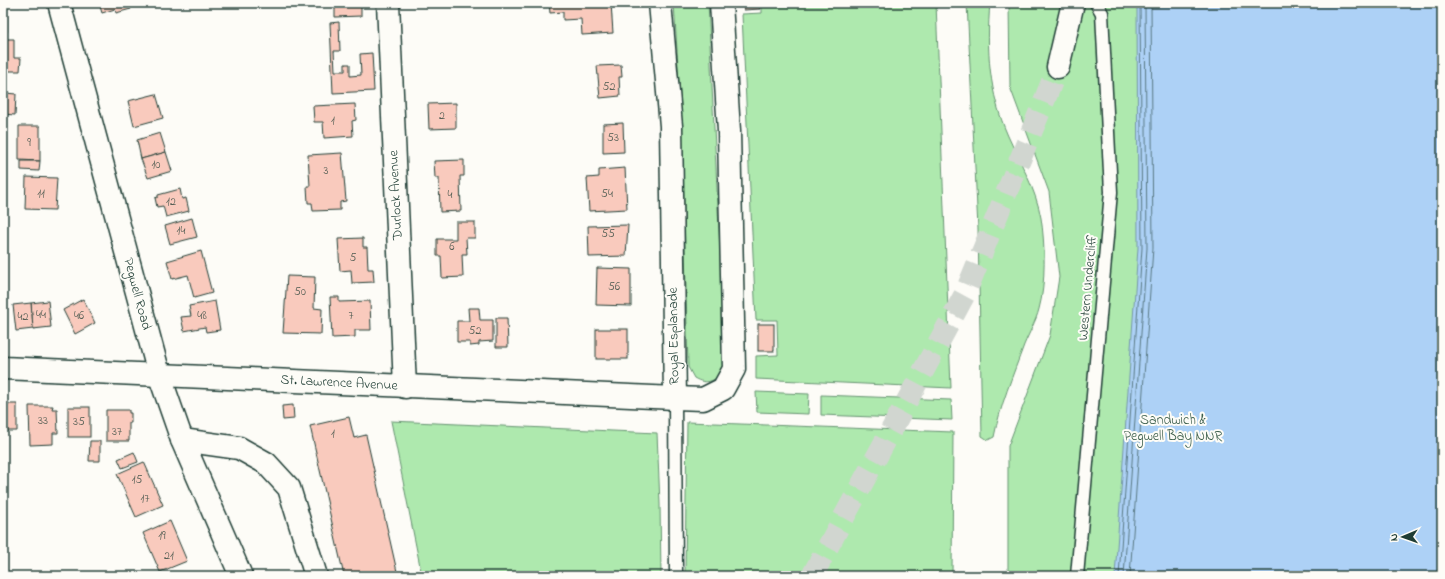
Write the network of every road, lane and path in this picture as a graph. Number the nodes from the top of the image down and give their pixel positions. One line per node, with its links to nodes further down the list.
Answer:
1 (59, 3): 9 (main road, Pegwell Road)
2 (388, 3): 10 (main road, Durlock Avenue)
3 (660, 3): 11 (main road, Royal Esplanade)
4 (721, 3): 11 (main road, Royal Esplanade)
5 (1073, 3): 7 (main road)
6 (1096, 3): 16 (lane, Western Undercliff)
7 (1058, 67)
8 (3, 368): 9 (main road, St. Lawrence Avenue)
9 (159, 374): 10 (main road, St. Lawrence Avenue); 12 (main road, Pegwell Road)
10 (405, 387): 11 (main road, St. Lawrence Avenue)
11 (675, 398): 15 (lane)
12 (182, 440): 13 (main road, Pegwell Road); 14 (main road)
13 (241, 576)
14 (316, 576)
15 (676, 576)
16 (1077, 576)

